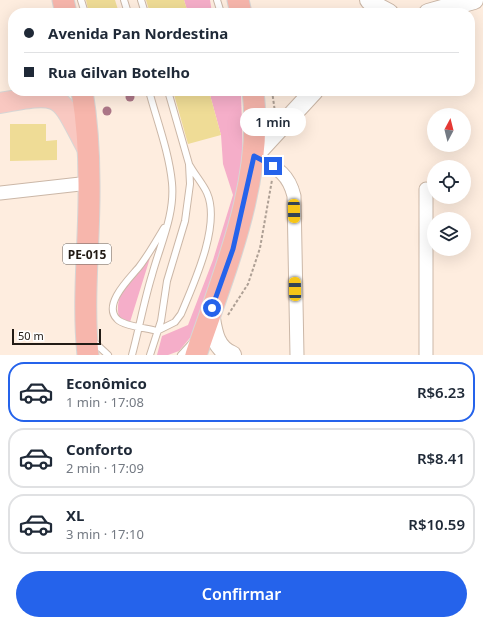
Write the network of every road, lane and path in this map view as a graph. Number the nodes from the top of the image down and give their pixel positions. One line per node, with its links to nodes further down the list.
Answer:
1 (369, 0): 3 (main road)
2 (474, 0): 4 (main road)
3 (380, 8)
4 (446, 8)
5 (83, 96): 11 (highway, PE-015)
6 (150, 96): 17 (lane)
7 (169, 96): 13 (lane)
8 (252, 96): 12 (highway)
9 (309, 96): 12 (main road)
10 (0, 103): 11 (main road)
11 (88, 150): 14 (highway, PE-015)
12 (254, 156): 18 (highway); 29 (street)
13 (189, 164): 21 (lane); 21 (lane)
14 (89, 182): 16 (street); 19 (highway, PE-015)
15 (426, 189): 30 (street)
16 (0, 193)
17 (169, 221): 20 (lane); 20 (lane)
18 (208, 318): 26 (lane); 27 (highway); 28 (main road)
19 (85, 326): 22 (highway, PE-015); 23 (lane)
20 (140, 326): 21 (lane); 24 (lane)
21 (157, 332): 25 (lane)
22 (88, 355)
23 (108, 355)
24 (132, 355)
25 (150, 355)
26 (180, 355)
27 (196, 355)
28 (232, 355)
29 (297, 355)
30 (426, 355)

